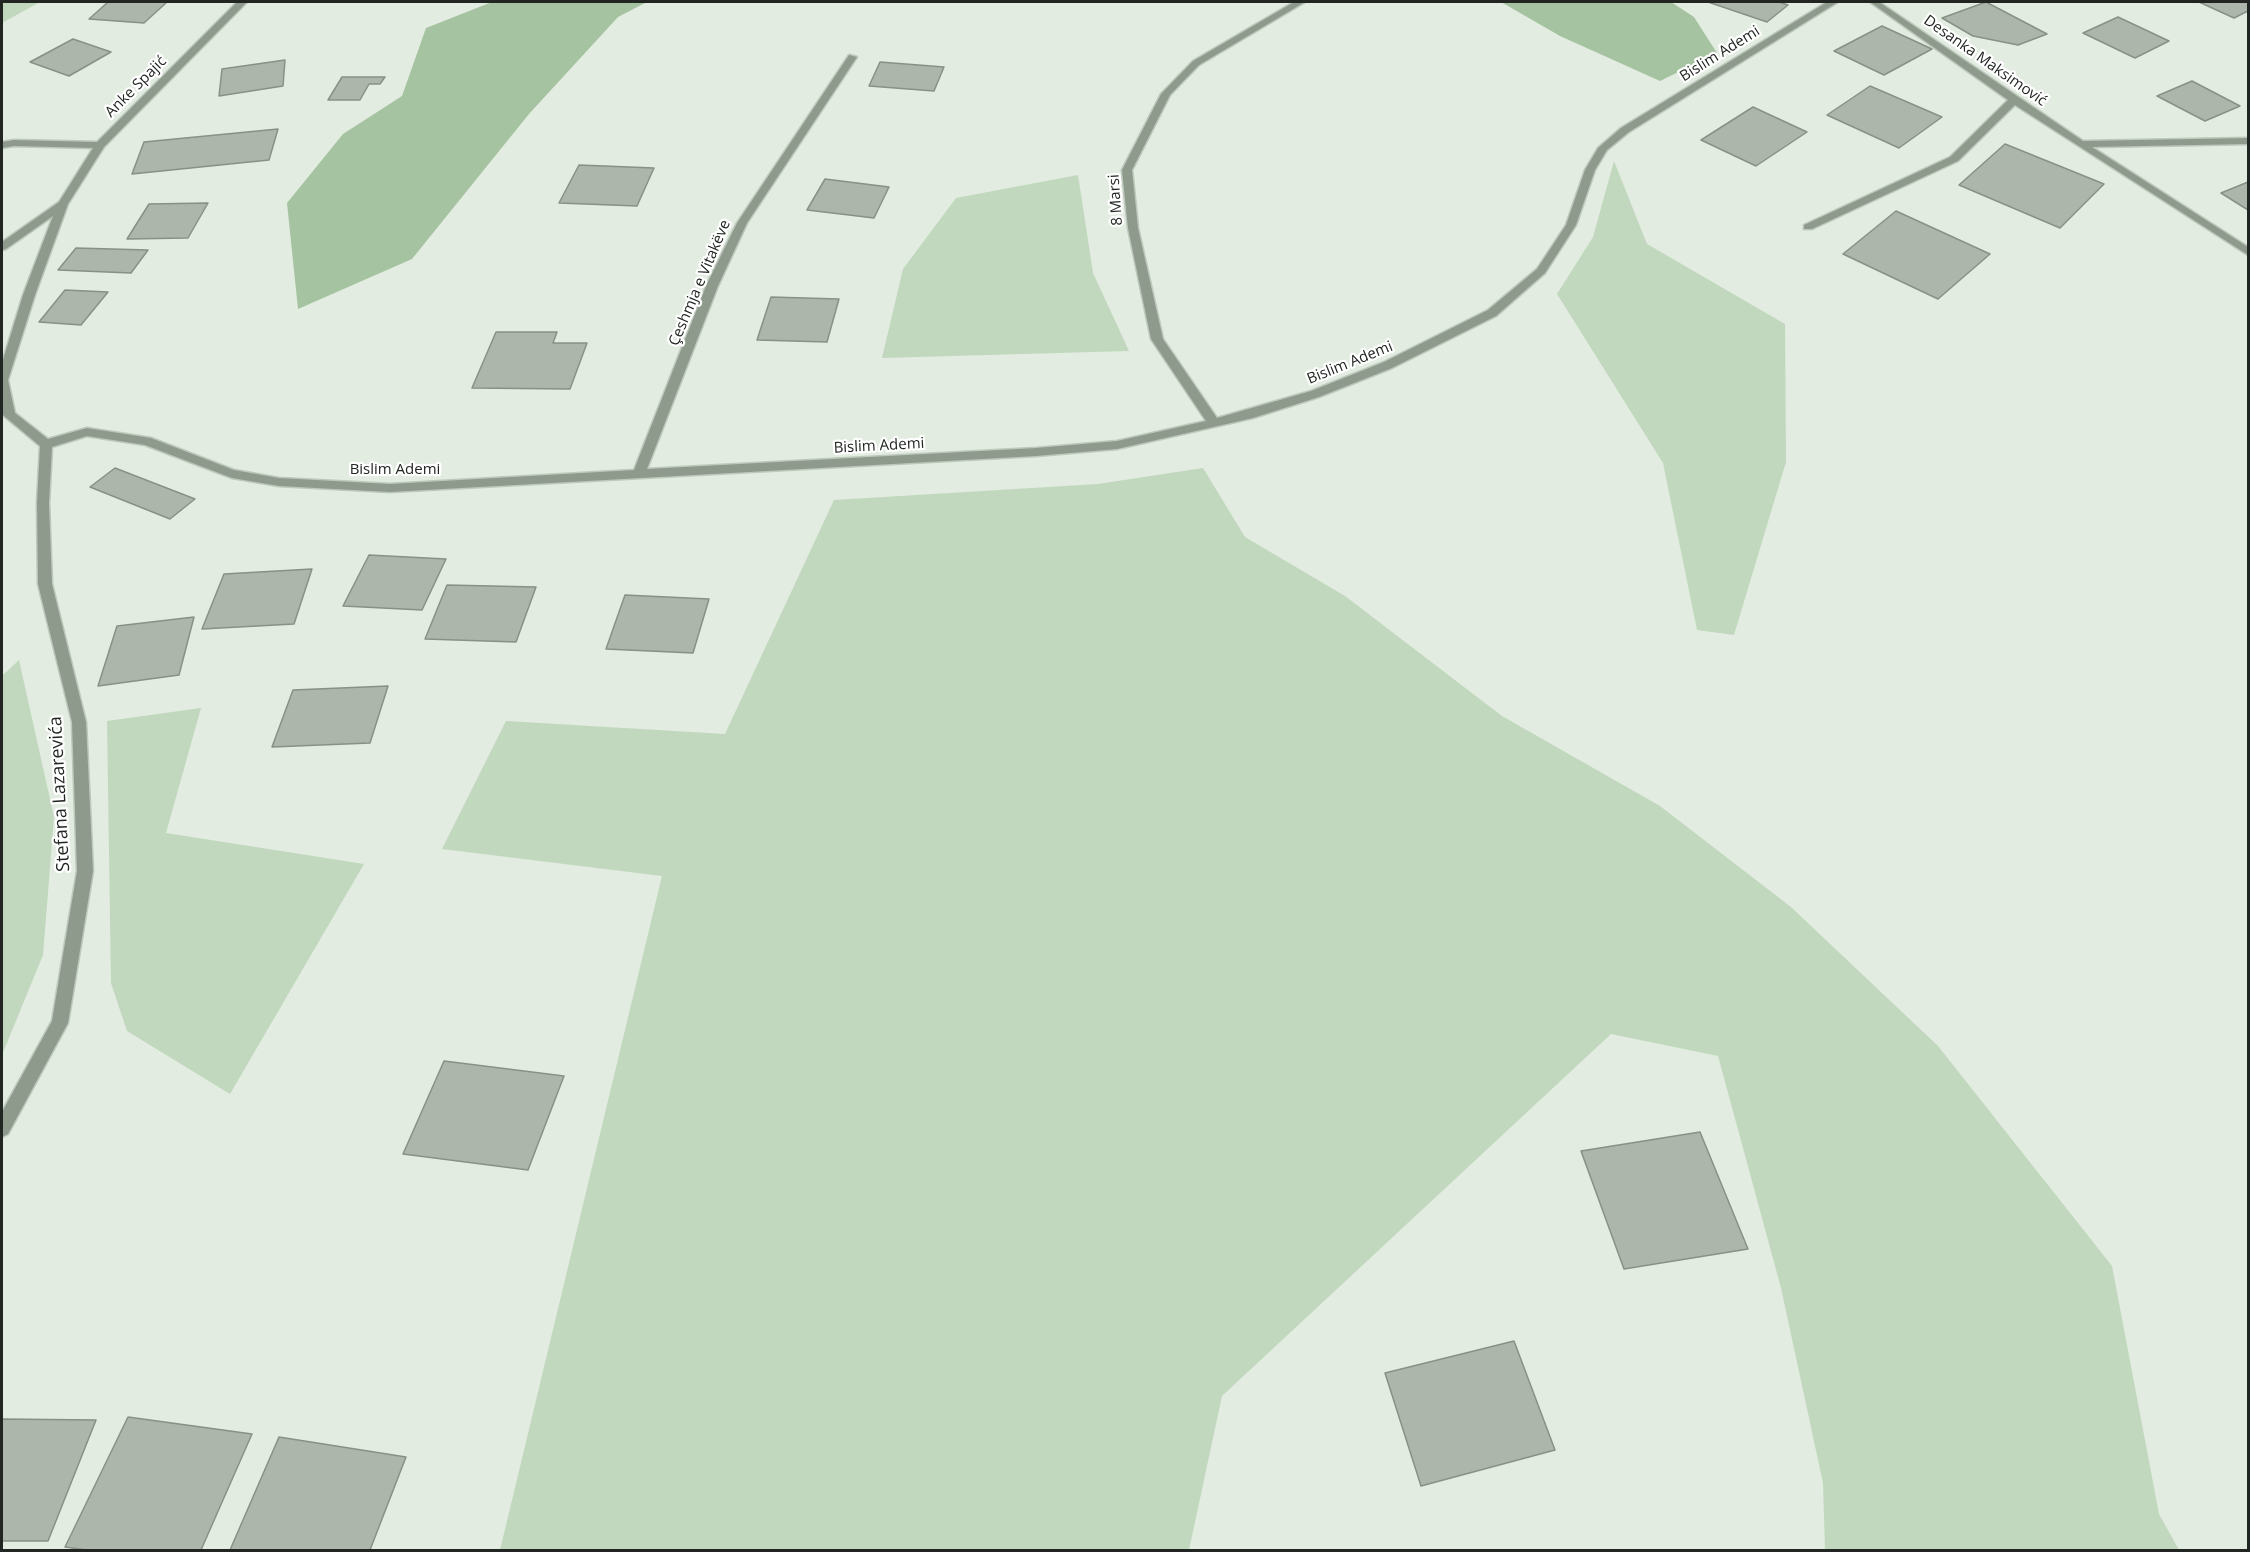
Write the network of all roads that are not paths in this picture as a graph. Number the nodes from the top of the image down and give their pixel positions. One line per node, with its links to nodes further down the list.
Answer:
1 (242, 2): 10 (street, Anke Spajić)
2 (1300, 2): 15 (street, 8 Marsi)
3 (1874, 2): 6 (street, Desanka Maksimović)
4 (1826, 3): 15 (street, Bislim Ademi)
5 (852, 57): 17 (street, Çeshmja e Vitakëve)
6 (2014, 100): 8 (street, Desanka Maksimović); 12 (street)
7 (2248, 141): 8 (street)
8 (2081, 144): 14 (street, Desanka Maksimović)
9 (2, 145): 10 (street)
10 (100, 145): 11 (street, Anke Spajić)
11 (63, 204): 13 (street); 16 (street)
12 (1809, 227)
13 (2, 247)
14 (2248, 252)
15 (1213, 422): 17 (street, Bislim Ademi)
16 (46, 444): 17 (street, Bislim Ademi); 18 (street, Stefana Lazarevića)
17 (639, 474)
18 (2, 1128)

